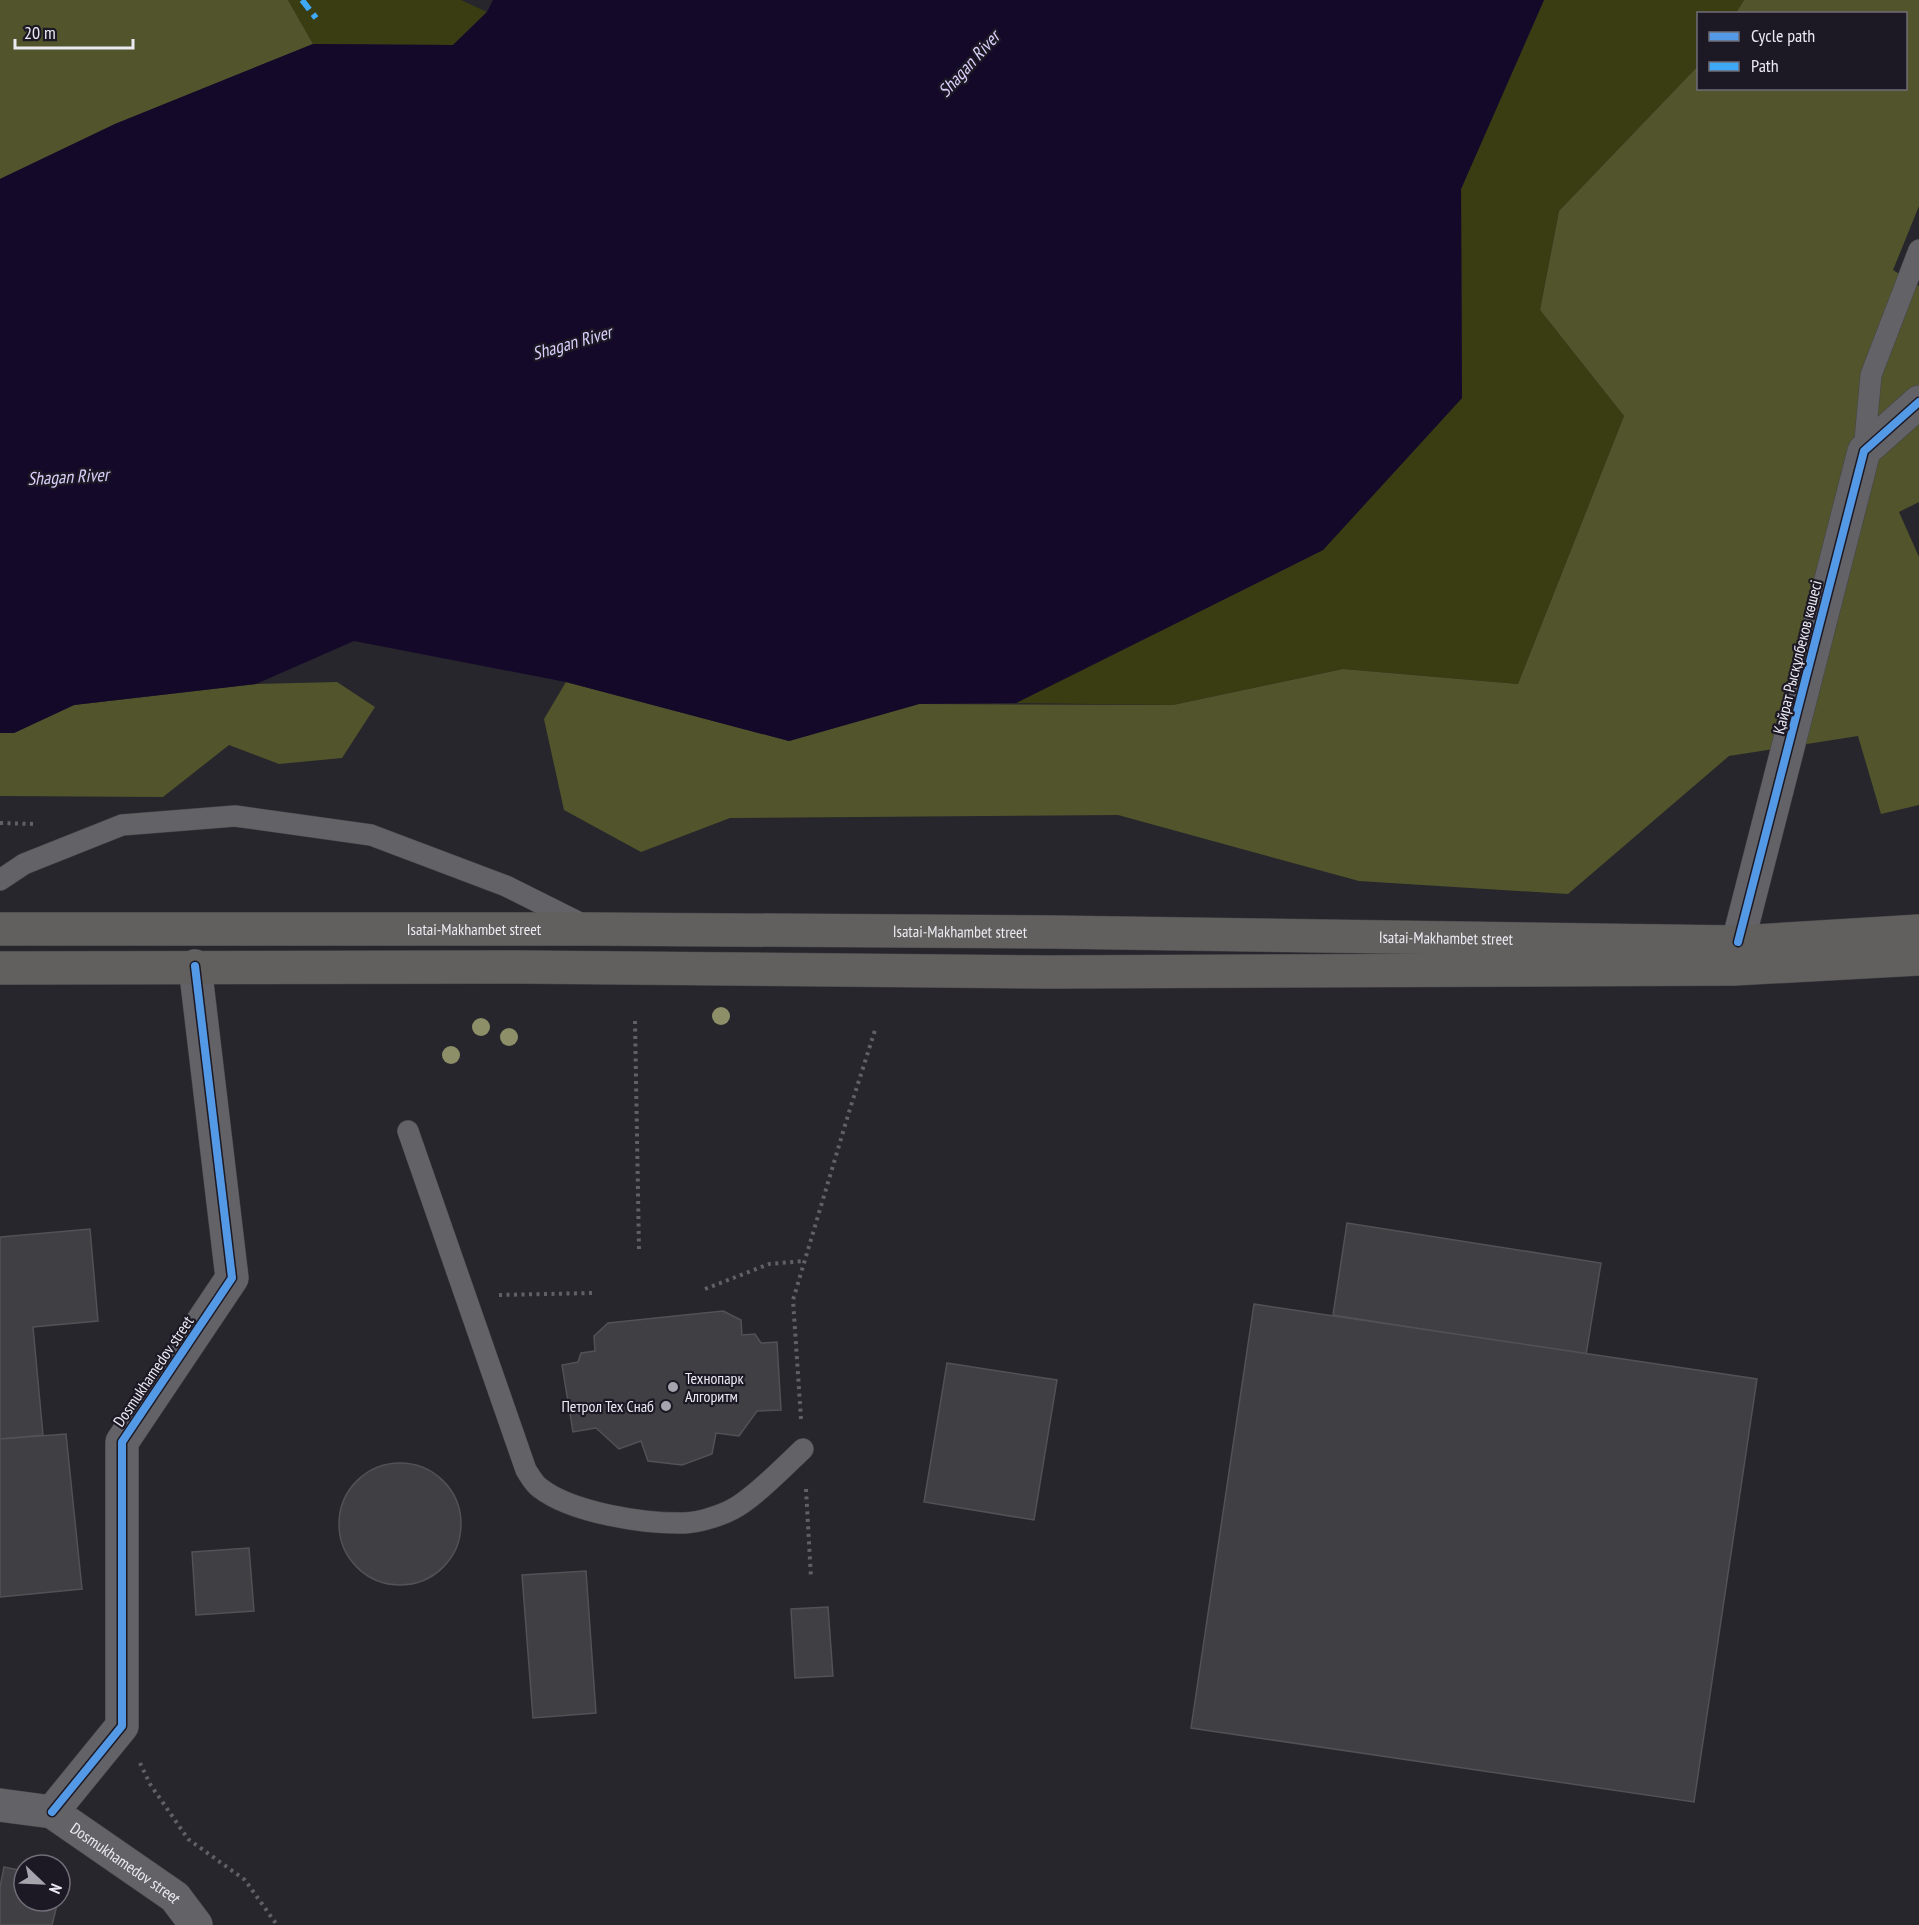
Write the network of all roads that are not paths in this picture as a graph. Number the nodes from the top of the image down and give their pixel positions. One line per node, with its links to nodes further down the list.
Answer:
1 (1919, 250): 3 (lane)
2 (1919, 402): 3 (street)
3 (1864, 451): 8 (street, Қайрат Рысқұлбеков көшесі)
4 (0, 880): 6 (lane)
5 (0, 929): 6 (main road, Isatai-Makhambet street)
6 (591, 929): 8 (main road, Isatai-Makhambet street)
7 (1919, 931): 8 (main road, Isatai-Makhambet street)
8 (1738, 942)
9 (1919, 959): 10 (main road, Isatai-Makhambet street)
10 (195, 966): 11 (main road, Isatai-Makhambet street); 15 (street, Dosmukhamedov street)
11 (0, 968)
12 (408, 1131): 13 (lane)
13 (803, 1449)
14 (0, 1805): 15 (street)
15 (52, 1812): 16 (street, Dosmukhamedov street)
16 (196, 1925)

